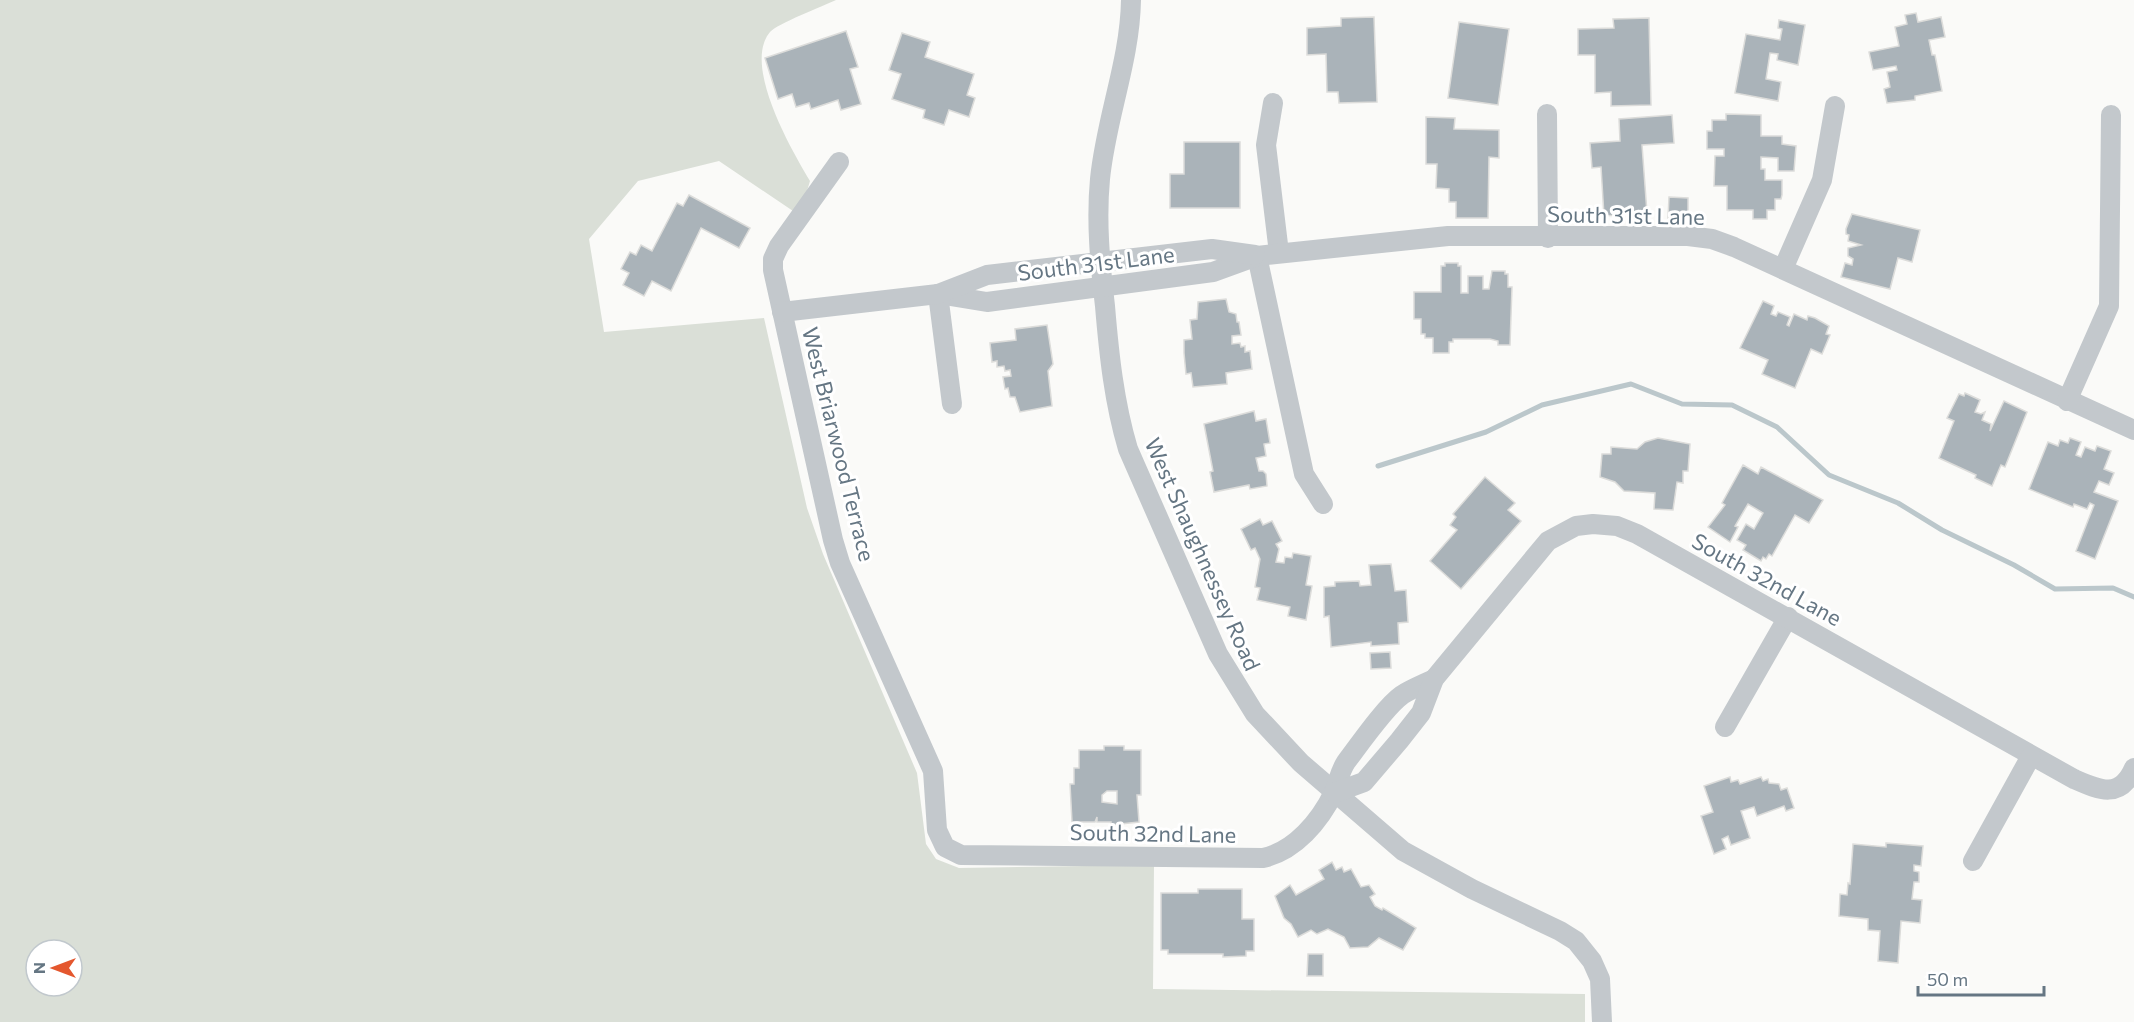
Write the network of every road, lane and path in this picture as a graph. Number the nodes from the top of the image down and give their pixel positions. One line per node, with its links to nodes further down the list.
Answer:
1 (1131, 0): 11 (street, West Shaughnessey Road)
2 (1274, 102): 8 (street)
3 (1835, 106): 12 (street)
4 (1547, 114): 7 (street)
5 (2111, 115): 19 (street)
6 (839, 162): 18 (street, West Briarwood Terrace)
7 (1548, 238): 8 (street, South 31st Lane); 12 (street, South 31st Lane)
8 (1278, 253): 10 (street, South 31st Lane)
9 (1172, 254): 10 (street, South 31st Lane); 11 (street, South 31st Lane); 14 (street)
10 (1257, 256): 14 (street, South 31st Lane); 22 (street)
11 (1100, 262): 13 (street, South 31st Lane); 15 (street, West Shaughnessey Road)
12 (1783, 269): 19 (street, South 31st Lane)
13 (1020, 271): 16 (street, South 31st Lane); 17 (street)
14 (1175, 278): 15 (street, South 31st Lane)
15 (1103, 287): 17 (street, South 31st Lane); 28 (street, West Shaughnessey Road)
16 (938, 294): 17 (street, South 31st Lane); 18 (street, South 31st Lane); 20 (street)
17 (1023, 297)
18 (782, 312): 29 (street, West Briarwood Terrace)
19 (2067, 400): 21 (street, South 31st Lane)
20 (952, 404)
21 (2134, 430)
22 (1323, 504)
23 (1788, 617): 24 (street, South 32nd Lane); 25 (street); 26 (street, South 32nd Lane)
24 (1434, 679): 28 (street, South 32nd Lane); 28 (street, South 32nd Lane)
25 (1725, 727)
26 (2031, 756): 27 (street, South 32nd Lane); 30 (street)
27 (2134, 768)
28 (1334, 793): 29 (street, South 32nd Lane); 31 (street, West Shaughnessey Road)
29 (945, 847)
30 (1973, 861)
31 (1602, 1022)

